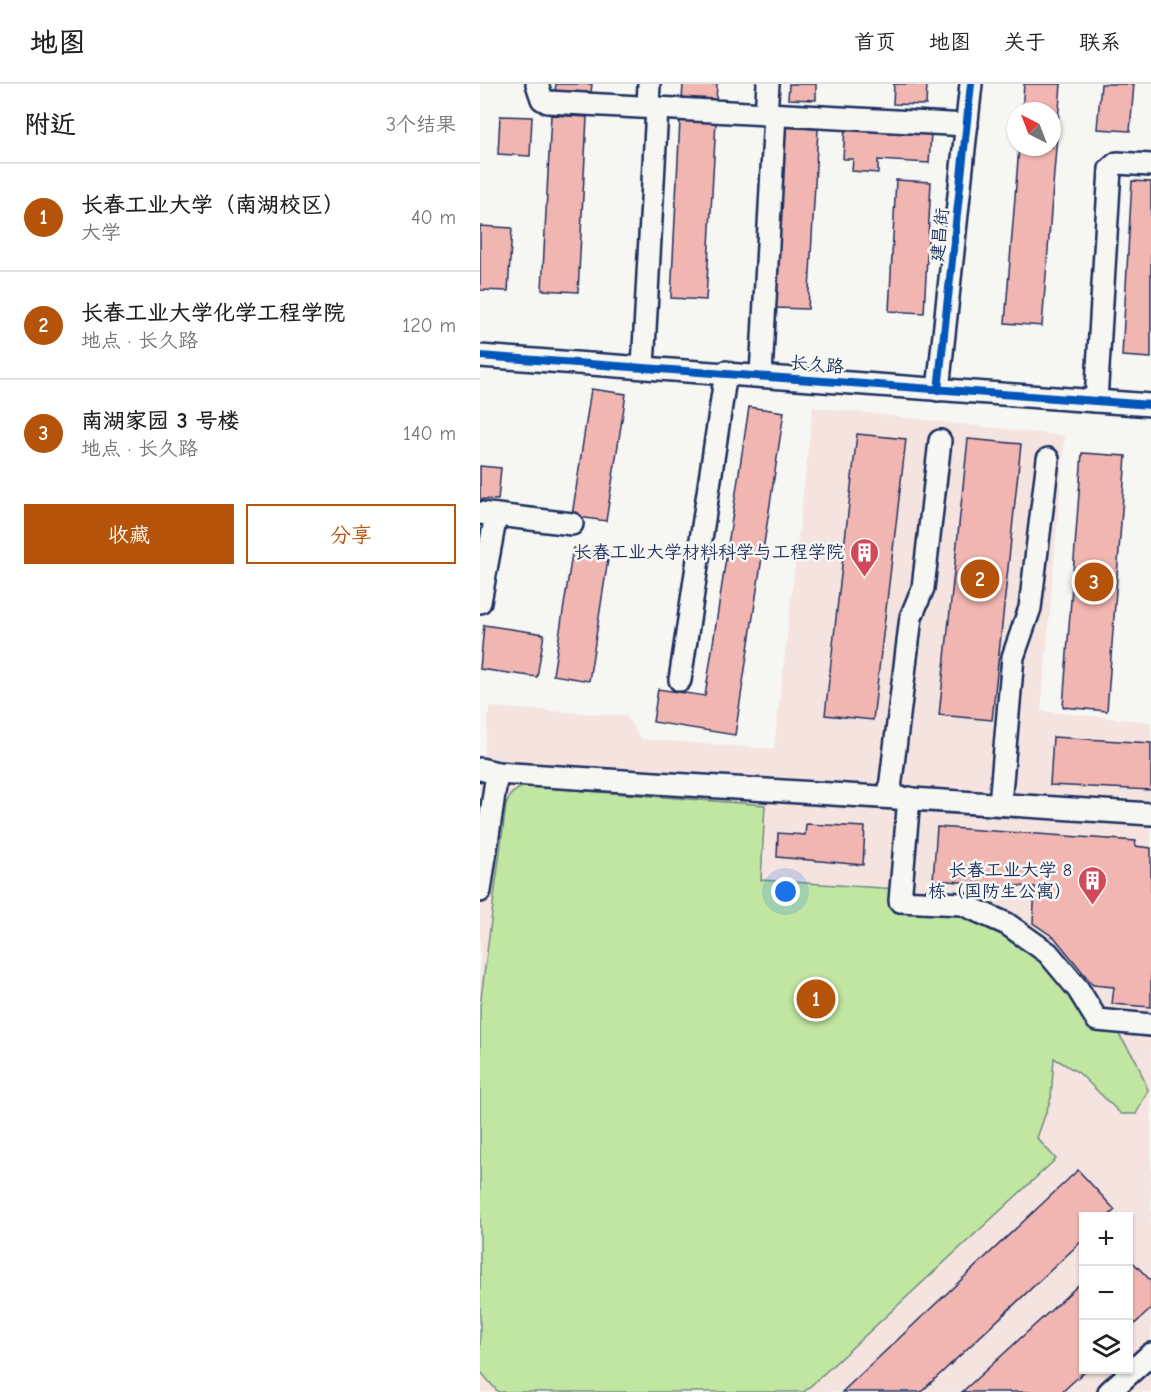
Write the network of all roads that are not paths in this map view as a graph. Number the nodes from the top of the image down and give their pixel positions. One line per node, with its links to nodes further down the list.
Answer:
1 (537, 84): 5 (street)
2 (649, 84): 5 (street)
3 (768, 84): 6 (street)
4 (971, 84): 7 (street, 建昌街)
5 (653, 108): 6 (street); 10 (street)
6 (770, 114): 7 (street); 12 (street)
7 (967, 125): 13 (street, 建昌街)
8 (1151, 165): 14 (street)
9 (480, 356): 10 (street, 长久路)
10 (643, 367): 11 (street, 长久路)
11 (726, 372): 12 (street, 长久路); 21 (street)
12 (761, 375): 13 (street, 长久路)
13 (938, 390): 14 (street, 长久路)
14 (1096, 401): 15 (street, 长久路)
15 (1151, 405)
16 (940, 441): 23 (street)
17 (1048, 459): 24 (street)
18 (488, 514): 19 (street); 20 (street)
19 (572, 524)
20 (480, 602)
21 (680, 680)
22 (488, 771): 23 (street); 26 (street)
23 (899, 798): 24 (street); 27 (street)
24 (1000, 804): 25 (street)
25 (1151, 813)
26 (480, 891)
27 (1151, 1024)
28 (1151, 1354): 29 (street)
29 (1110, 1392)

